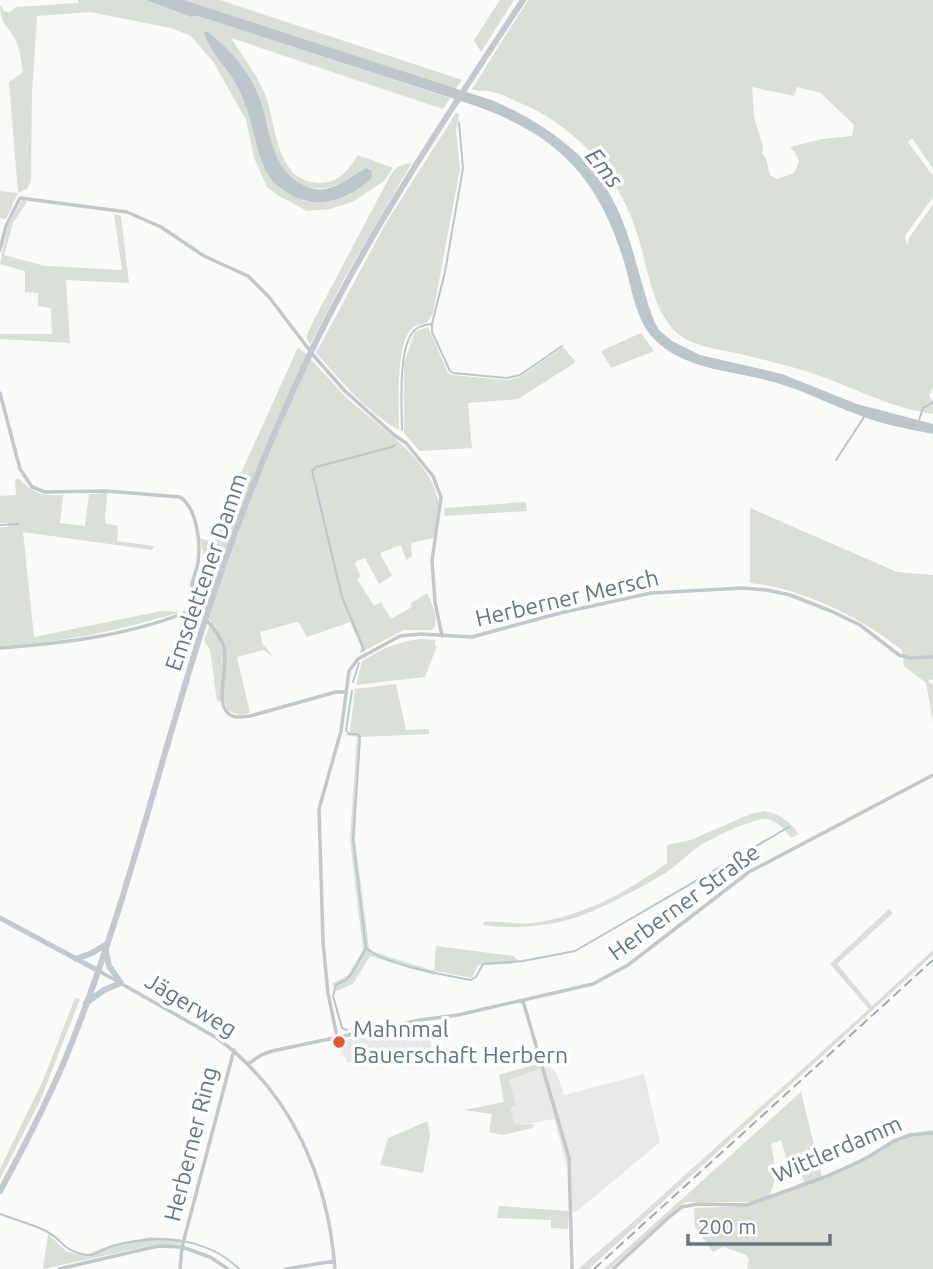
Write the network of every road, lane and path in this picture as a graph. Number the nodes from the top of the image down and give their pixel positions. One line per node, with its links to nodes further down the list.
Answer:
1 (523, 0): 11 (main road, Emsdettener Damm)
2 (0, 250): 5 (street)
3 (0, 393): 4 (street)
4 (197, 608): 6 (street); 8 (street)
5 (442, 636): 7 (street, Herberner Mersch); 8 (street, Herberner Mersch)
6 (0, 648)
7 (933, 657)
8 (345, 692): 17 (street, Herberner Mersch)
9 (933, 775): 15 (street, Herberner Straße)
10 (0, 918): 12 (street)
11 (106, 943): 12 (main road); 13 (main road, Emsdettener Damm); 14 (main road)
12 (76, 959): 13 (street)
13 (97, 970): 14 (street, Jägerweg); 16 (main road, Emsdettener Damm)
14 (121, 983): 16 (main road); 18 (street, Jägerweg)
15 (523, 1001): 17 (street, Herberner Straße); 29 (street)
16 (85, 1004): 21 (main road, Emsdettener Damm)
17 (337, 1037): 19 (street, Herberner Straße)
18 (234, 1050): 19 (street, Jägerweg); 22 (street, Herberner Ring)
19 (248, 1064): 23 (street, Jägerweg)
20 (933, 1133): 30 (street, Wittlerdamm)
21 (0, 1191)
22 (182, 1247): 24 (street, Herberner Ring); 25 (street, Herberner Ring); 26 (street, Herberner Ring)
23 (334, 1261): 27 (street); 28 (street, Jägerweg)
24 (58, 1269)
25 (180, 1269)
26 (228, 1269)
27 (286, 1269)
28 (335, 1269)
29 (572, 1269)
30 (613, 1269)

